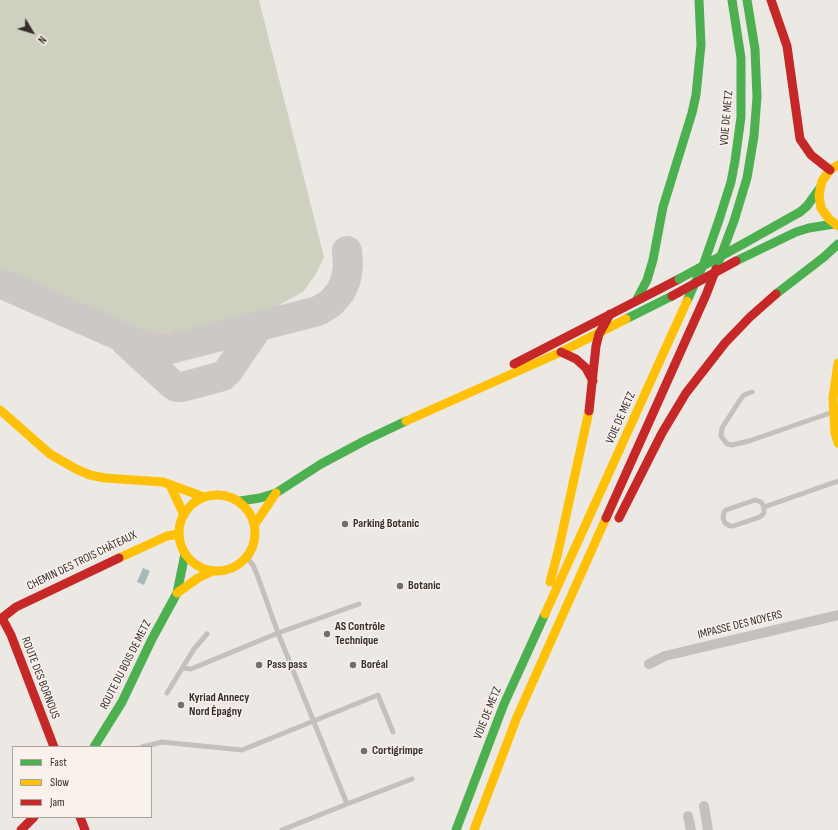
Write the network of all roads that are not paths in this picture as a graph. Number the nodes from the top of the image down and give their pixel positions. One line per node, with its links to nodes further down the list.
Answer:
1 (699, 0): 9 (main road)
2 (732, 0): 38 (main road, VOIE DE METZ)
3 (747, 0): 44 (main road)
4 (771, 0): 5 (main road)
5 (834, 167): 6 (main road)
6 (820, 188): 7 (main road); 9 (main road, bridge)
7 (836, 225): 11 (main road, bridge)
8 (838, 244): 28 (main road)
9 (636, 301): 10 (main road)
10 (610, 314): 11 (main road); 16 (main road)
11 (599, 334): 12 (main road); 14 (main road)
12 (561, 352): 14 (main road); 16 (main road)
13 (838, 363): 18 (main road)
14 (593, 381): 38 (main road)
15 (752, 392): 18 (lane)
16 (431, 409): 22 (main road)
17 (0, 410): 21 (main road)
18 (836, 412): 19 (main road)
19 (838, 443)
20 (838, 481): 25 (lane)
21 (170, 485): 23 (main road); 26 (main road)
22 (276, 493): 24 (main road); 27 (main road)
23 (204, 497): 24 (main road); 26 (main road)
24 (240, 502): 27 (main road)
25 (764, 507): 25 (lane)
26 (184, 515): 29 (main road)
27 (255, 524): 31 (main road)
28 (615, 526)
29 (179, 534): 30 (main road); 37 (main road, CHEMIN DES TROIS CHÂTEAUX)
30 (185, 554): 33 (main road); 34 (main road, ROUTE DU BOIS DE METZ)
31 (247, 558): 33 (main road); 39 (lane)
32 (597, 561): 44 (main road)
33 (213, 572): 34 (main road, ROUTE DU BOIS DE METZ)
34 (177, 593): 48 (main road, ROUTE DU BOIS DE METZ)
35 (359, 604): 39 (lane)
36 (838, 615): 41 (street, IMPASSE DES NOYERS)
37 (1, 618): 47 (main road, ROUTE DES BORNOUS)
38 (536, 632): 59 (main road, VOIE DE METZ)
39 (278, 633): 42 (lane); 45 (lane)
40 (207, 634): 42 (lane)
41 (649, 664)
42 (182, 668): 43 (lane)
43 (167, 693)
44 (517, 717): 60 (main road)
45 (314, 721): 46 (lane); 49 (lane); 51 (lane)
46 (393, 732)
47 (54, 746)
48 (95, 746)
49 (146, 746)
50 (412, 779): 51 (lane)
51 (347, 804): 58 (lane)
52 (704, 806): 62 (street)
53 (688, 816): 61 (street)
54 (33, 818): 56 (main road)
55 (80, 818): 57 (main road)
56 (21, 830)
57 (85, 830)
58 (282, 830)
59 (456, 830)
60 (474, 830)
61 (691, 830)
62 (708, 830)

